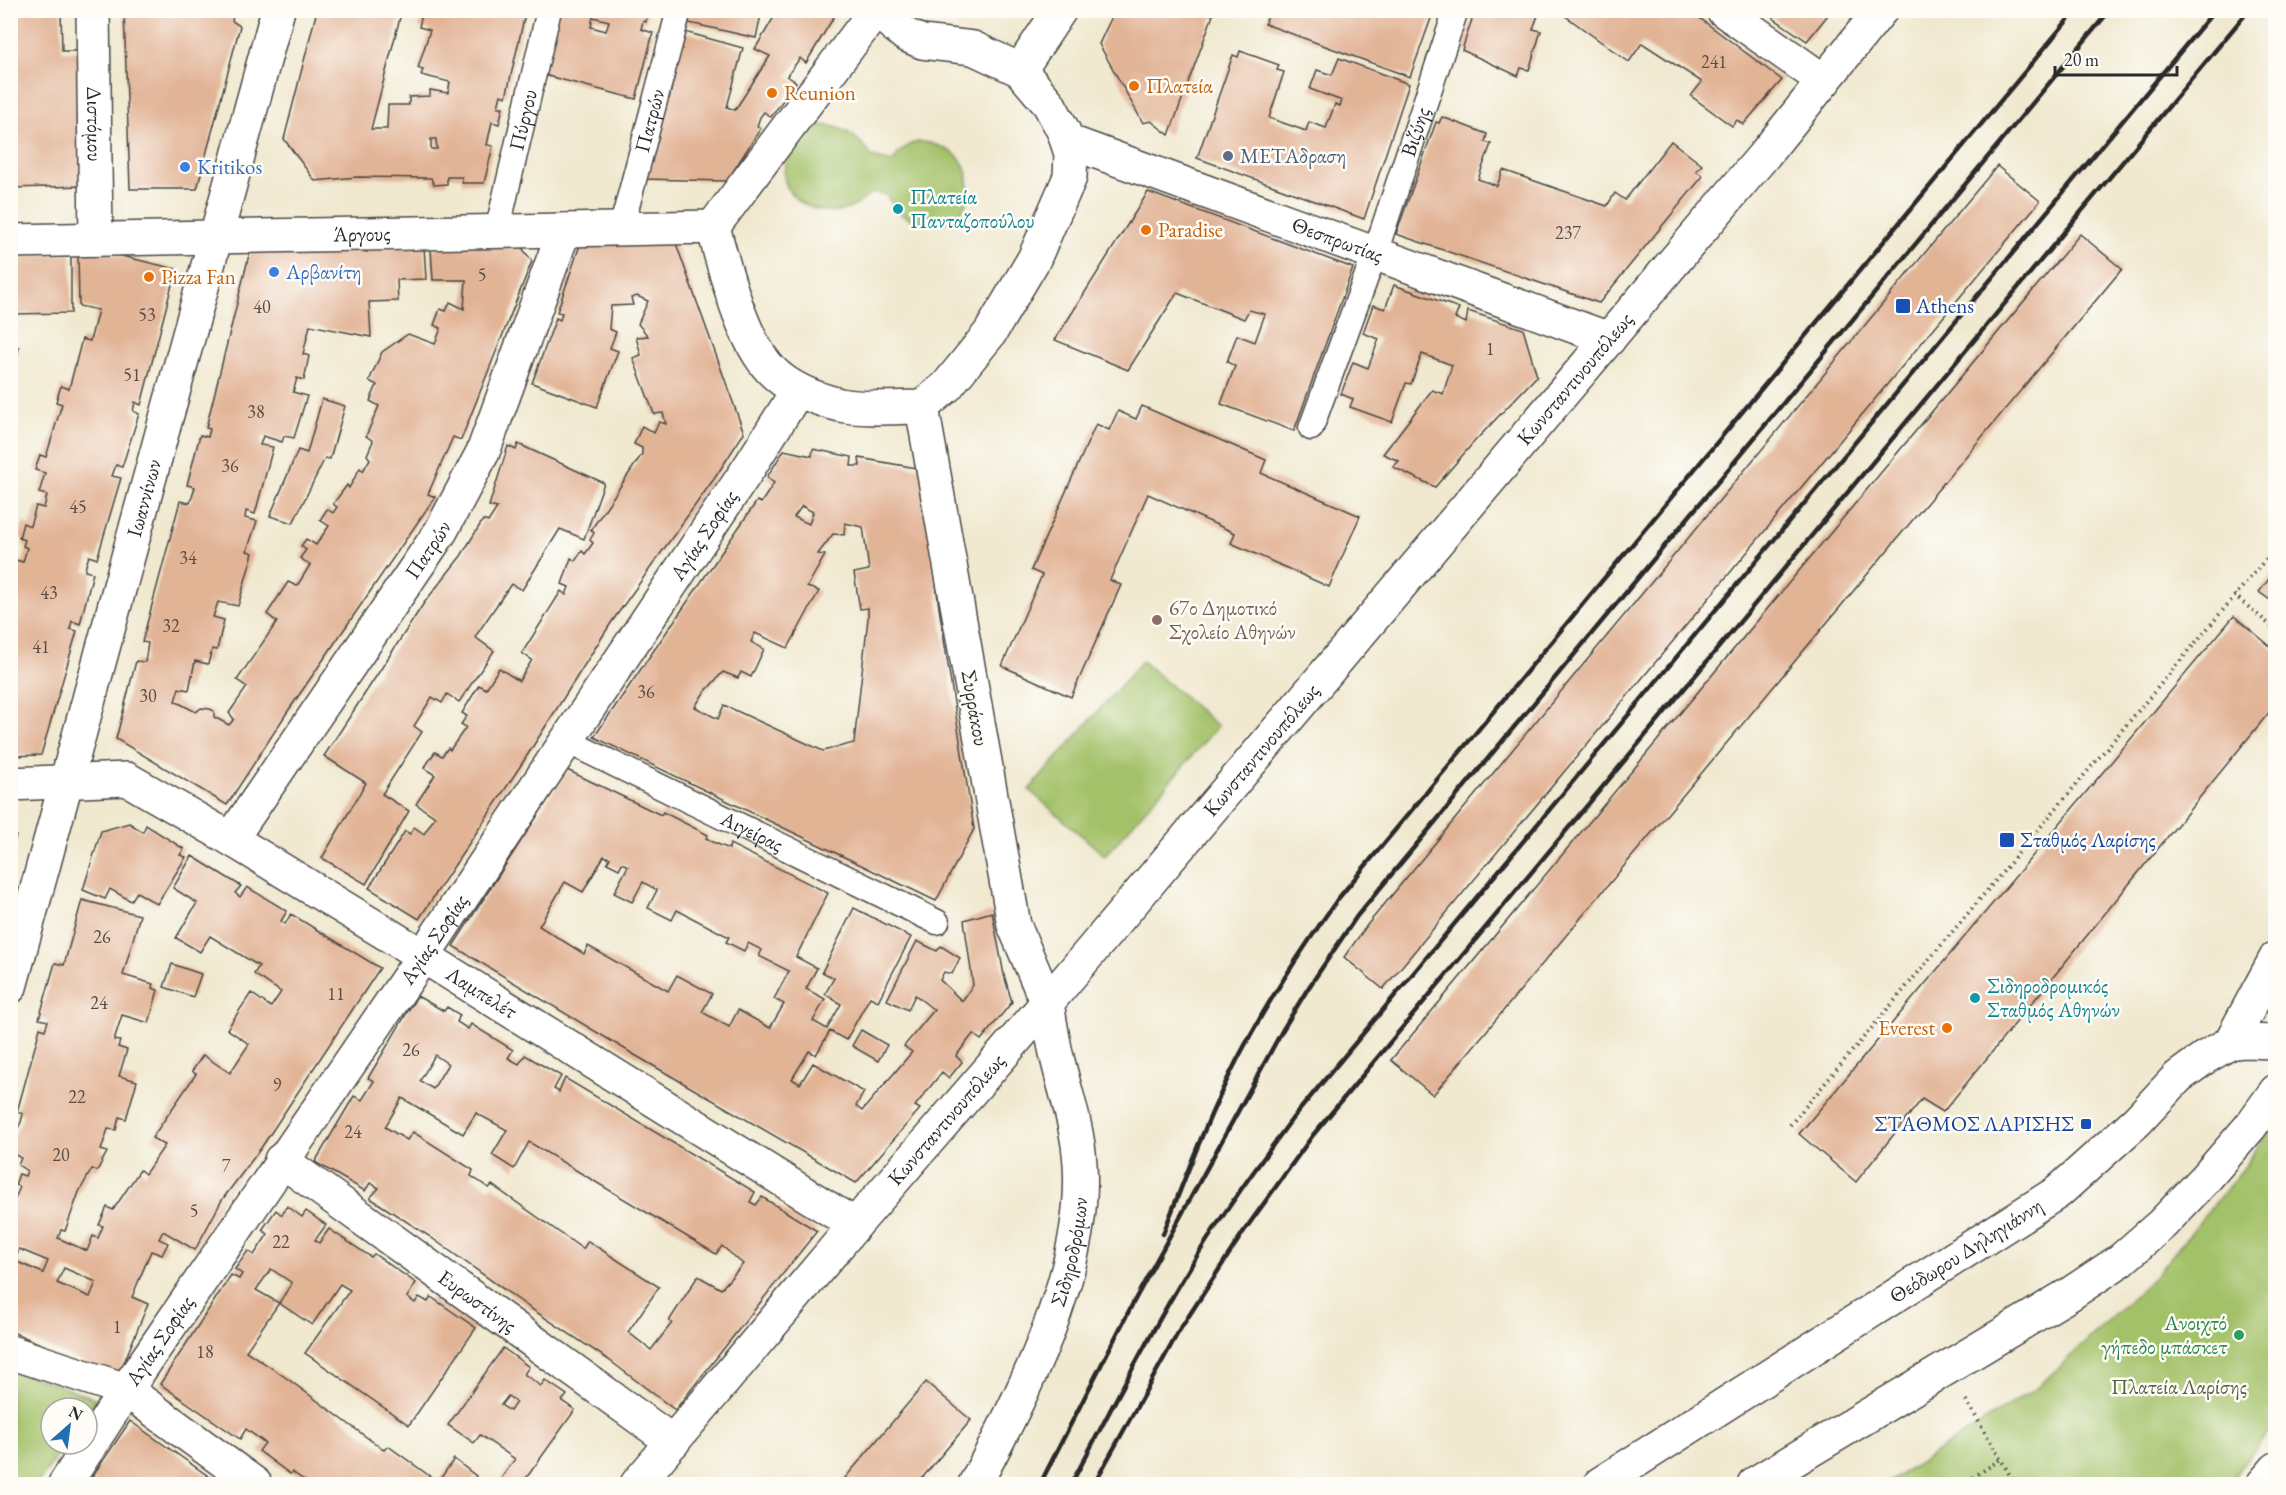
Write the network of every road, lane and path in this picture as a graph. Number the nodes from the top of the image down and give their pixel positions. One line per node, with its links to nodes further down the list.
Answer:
1 (93, 10): 18 (street, Διστόμου)
2 (278, 10): 17 (street, Ιωαννίνων)
3 (549, 10): 16 (lane, Πύργου)
4 (679, 10): 14 (lane, Πατρών)
5 (876, 10): 10 (street); 13 (street)
6 (1060, 10): 10 (street)
7 (1456, 10): 20 (lane, Βιζύης)
8 (1723, 10): 11 (street)
9 (1881, 10): 11 (street, Κωνσταντινουπόλεως)
10 (1020, 70): 12 (street)
11 (1824, 81): 21 (street, Κωνσταντινουπόλεως)
12 (1067, 141): 20 (street, Θεσπρωτίας); 23 (street)
13 (713, 227): 14 (street, Άργους); 22 (street)
14 (621, 229): 15 (street, Άργους)
15 (564, 230): 16 (street, Άργους); 31 (street, Πατρών)
16 (497, 231): 17 (street, Άργους)
17 (216, 237): 18 (street, Άργους); 29 (street, Ιωαννίνων)
18 (96, 239): 19 (street, Άργους)
19 (10, 241)
20 (1375, 253): 21 (street, Θεσπρωτίας); 24 (lane, Βιζύης)
21 (1609, 339): 36 (street, Κωνσταντινουπόλεως)
22 (798, 390): 23 (street); 28 (street, Αγίας Σοφίας)
23 (922, 407): 36 (street, Συρράκου)
24 (1311, 428)
25 (2276, 547): 26 (path)
26 (2234, 595): 27 (path); 40 (path)
27 (2276, 630)
28 (567, 741): 32 (lane, Αιγείρας); 33 (street, Αγίας Σοφίας)
29 (66, 783): 30 (street, Λαμπελέτ); 31 (street, Λαμπελέτ); 35 (street, Ιωαννίνων)
30 (10, 784)
31 (231, 839): 33 (street, Λαμπελέτ)
32 (937, 922)
33 (423, 956): 41 (street, Αγίας Σοφίας); 42 (street, Λαμπελέτ)
34 (2276, 958): 38 (street)
35 (10, 987)
36 (1047, 1003): 42 (street, Κωνσταντινουπόλεως); 52 (street, Σιδηροδρόμων)
37 (2276, 1042): 38 (street)
38 (2230, 1043): 53 (street, Θεόδωρου Δηληγιάννη)
39 (2276, 1091): 54 (street)
40 (1790, 1125)
41 (281, 1160): 44 (street, Αγίας Σοφίας); 46 (street, Ευρωστίνης)
42 (855, 1225): 46 (street, Κωνσταντινουπόλεως)
43 (10, 1352): 44 (street)
44 (126, 1390): 49 (street, Αγίας Σοφίας); 50 (street)
45 (1987, 1436): 47 (path)
46 (673, 1442): 51 (street, Κωνσταντινουπόλεως)
47 (2001, 1459): 55 (path); 56 (path)
48 (2276, 1469): 57 (street)
49 (65, 1485)
50 (255, 1485)
51 (637, 1485)
52 (975, 1485)
53 (1600, 1485)
54 (1754, 1485)
55 (1963, 1485)
56 (2015, 1485)
57 (2263, 1485)

